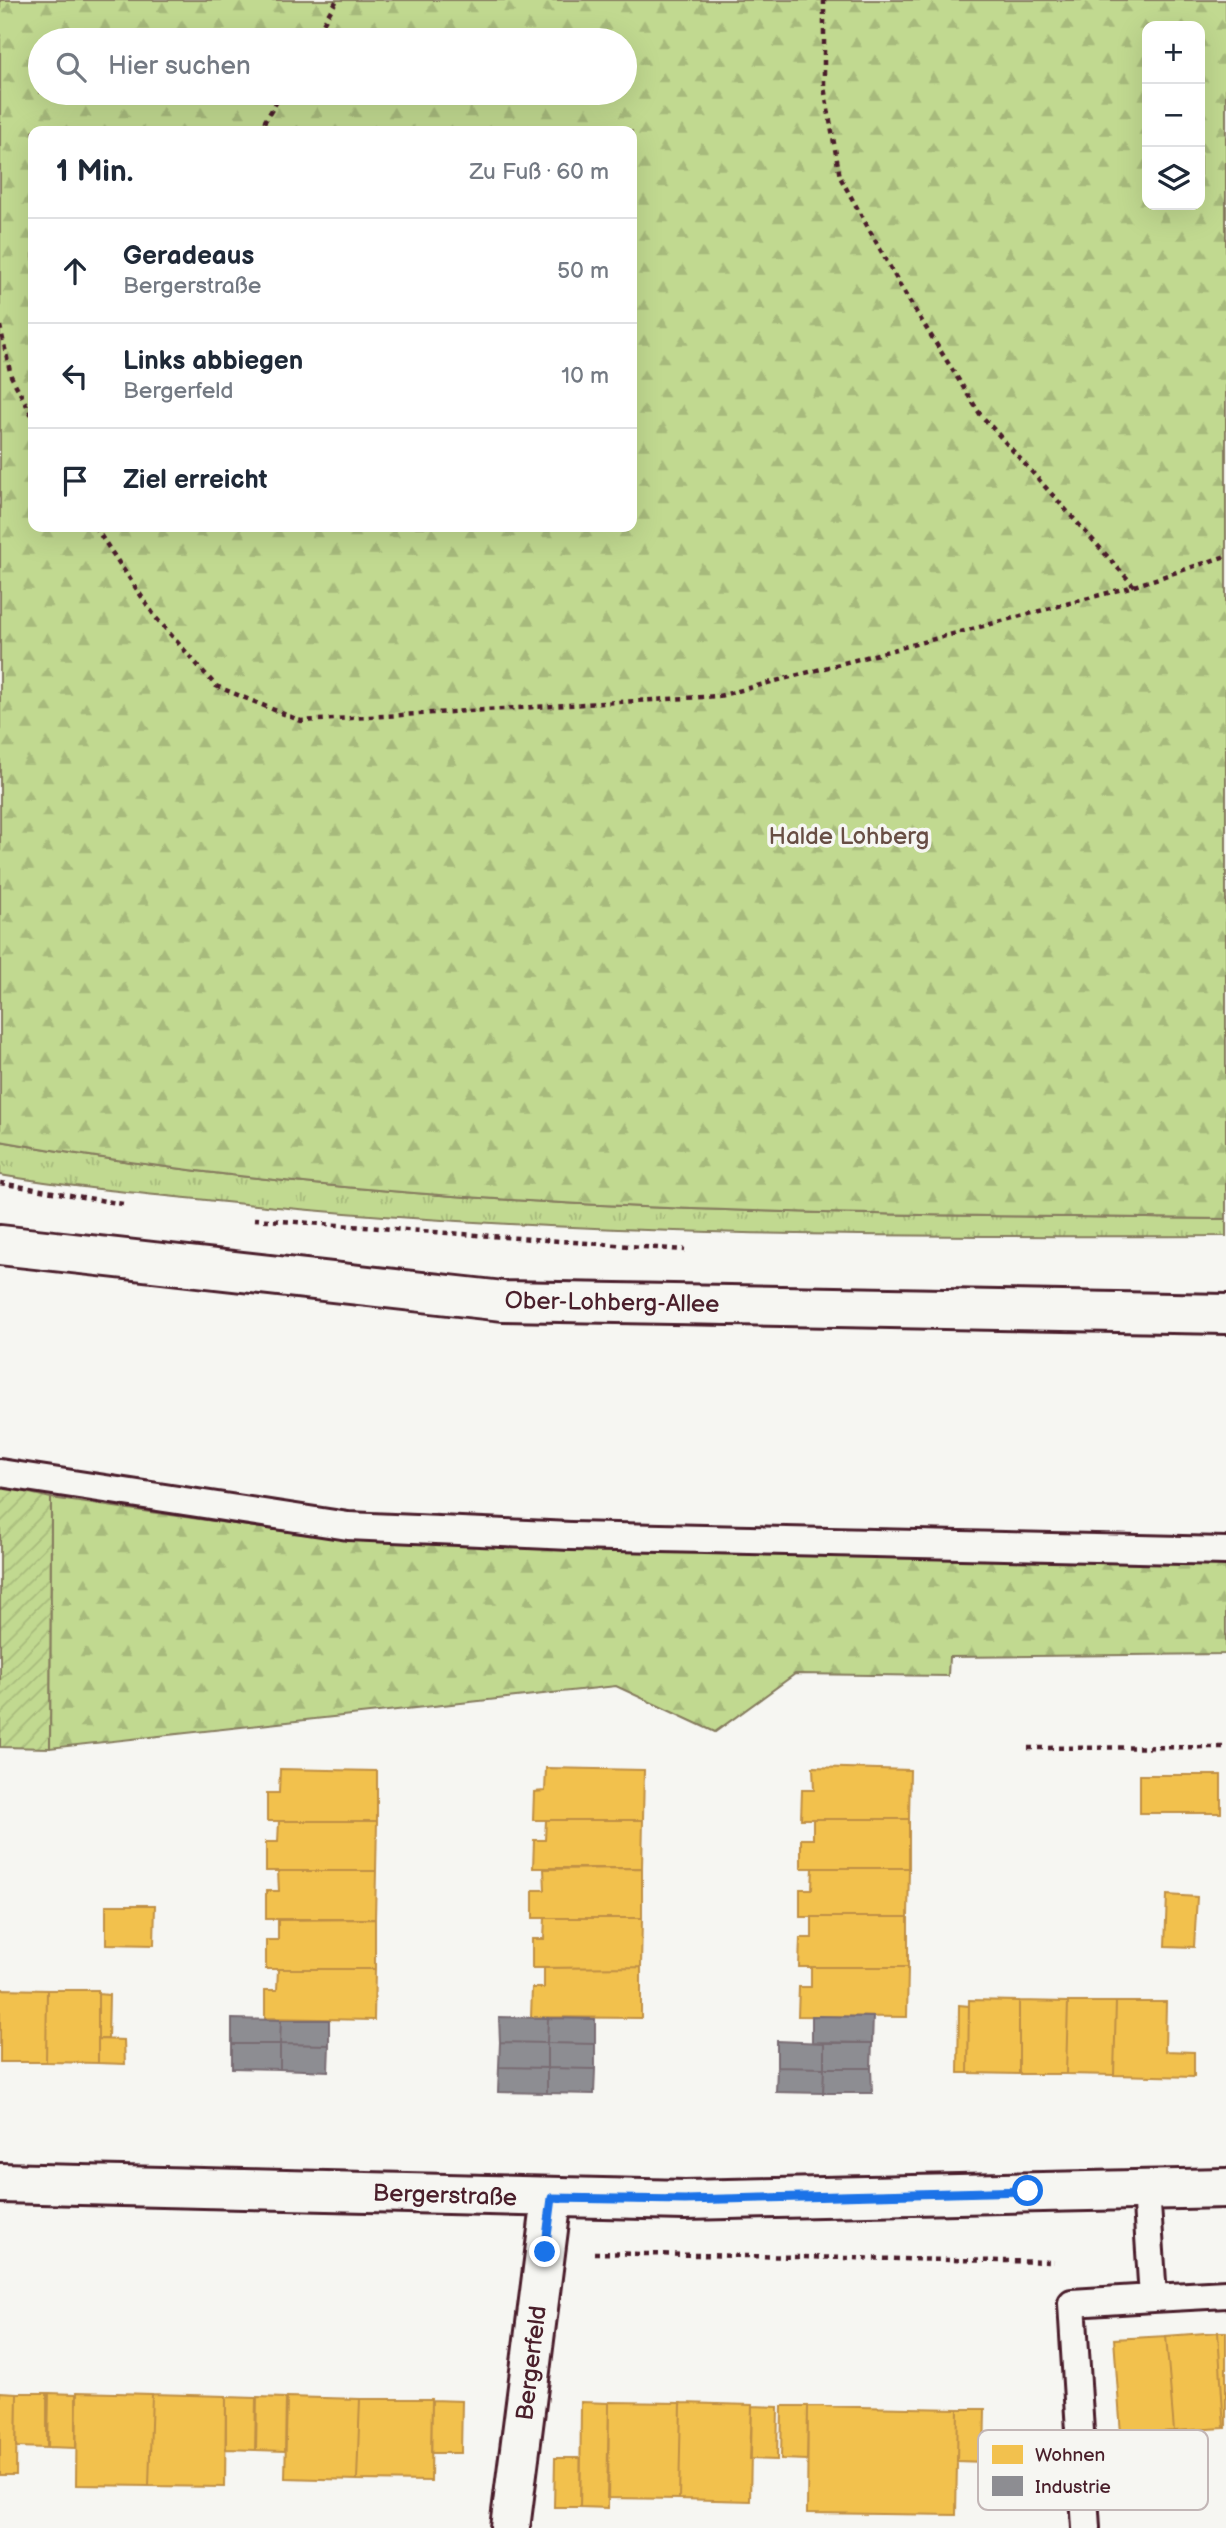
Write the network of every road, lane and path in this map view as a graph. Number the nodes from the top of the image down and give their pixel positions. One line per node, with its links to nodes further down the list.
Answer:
1 (337, 0): 3 (path)
2 (824, 0): 10 (path)
3 (320, 28)
4 (275, 105): 5 (path)
5 (263, 126)
6 (0, 326): 7 (path)
7 (28, 408)
8 (98, 532): 10 (path)
9 (1226, 556): 10 (path)
10 (1134, 586)
11 (0, 1183): 12 (path)
12 (135, 1206)
13 (243, 1218): 15 (path)
14 (0, 1245): 16 (street, Ober-Lohberg-Allee)
15 (694, 1251)
16 (1226, 1314)
17 (0, 1473): 18 (lane)
18 (1226, 1551)
19 (1226, 1747): 20 (path)
20 (1028, 1748)
21 (0, 2183): 24 (street, Bergerstraße)
22 (1226, 2188): 23 (street, Bergerstraße)
23 (1146, 2189): 24 (street, Bergerstraße); 28 (lane)
24 (552, 2198): 25 (street, Bergerfeld)
25 (545, 2252): 26 (path); 31 (street, Bergerfeld)
26 (1055, 2262)
27 (1226, 2294): 28 (lane)
28 (1153, 2298): 29 (lane)
29 (1080, 2430)
30 (1085, 2510): 32 (lane)
31 (510, 2528)
32 (1086, 2528)

